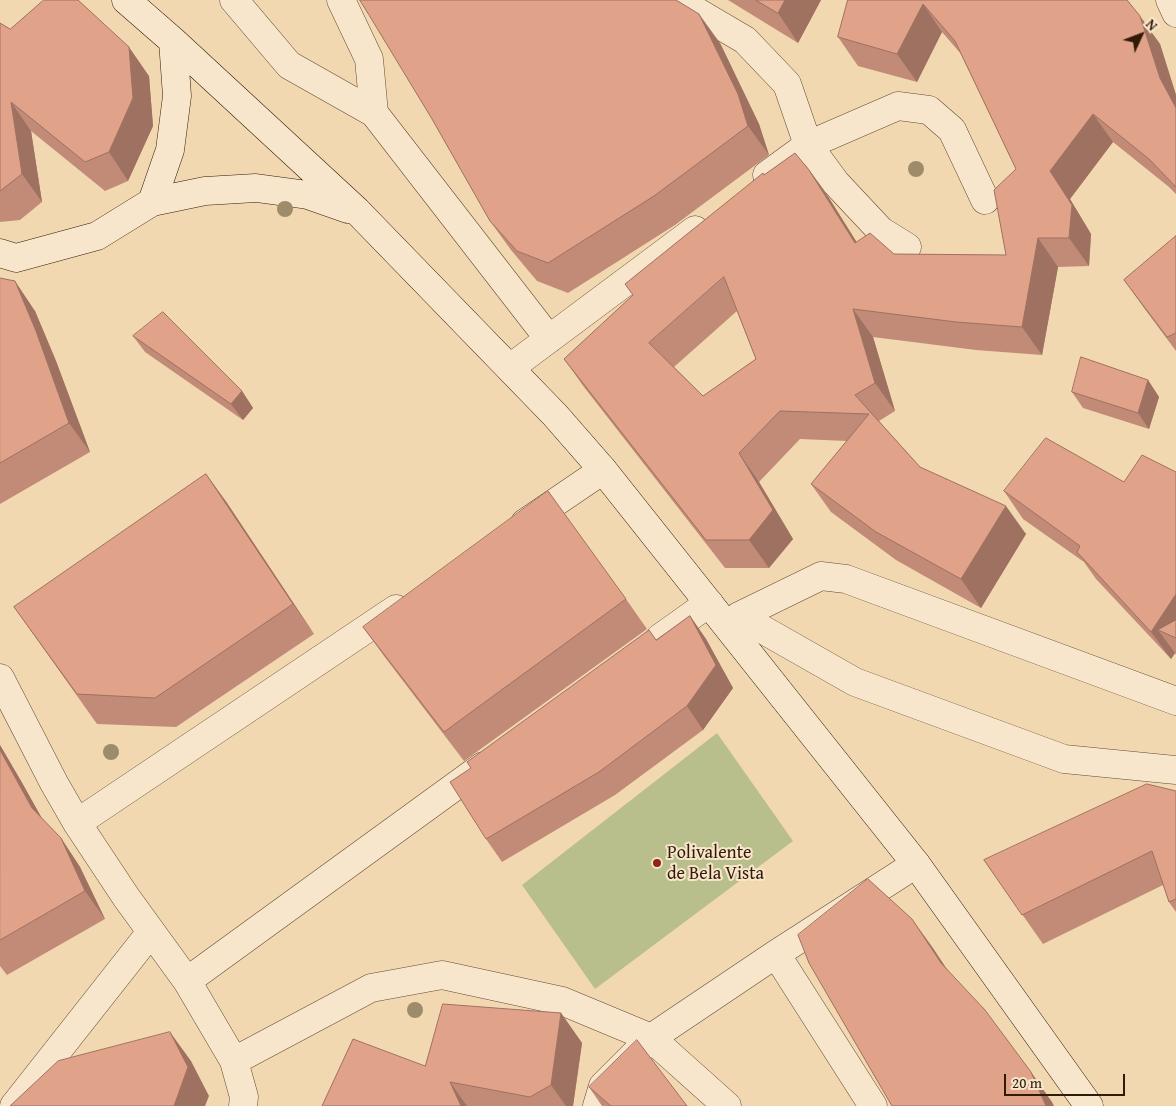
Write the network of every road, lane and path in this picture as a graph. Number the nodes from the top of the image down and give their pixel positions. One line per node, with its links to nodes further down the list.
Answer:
1 (126, 0): 7 (street)
2 (234, 0): 8 (street)
3 (341, 0): 8 (street)
4 (677, 0): 9 (street)
5 (1170, 0): 6 (street)
6 (1176, 13)
7 (173, 41): 12 (street); 13 (street)
8 (374, 113): 17 (street)
9 (808, 145): 10 (street); 11 (street); 15 (street)
10 (745, 192)
11 (985, 200)
12 (152, 202): 13 (street); 16 (street)
13 (357, 211): 18 (street)
14 (714, 215): 17 (street)
15 (906, 247)
16 (0, 253)
17 (549, 339): 18 (street)
18 (510, 368): 19 (street)
19 (603, 470): 20 (street); 22 (street)
20 (504, 536)
21 (414, 597): 29 (street)
22 (709, 603): 23 (street); 24 (street)
23 (733, 621): 26 (street); 28 (street); 30 (street)
24 (637, 655)
25 (0, 678): 29 (street)
26 (1176, 701)
27 (500, 754): 33 (street)
28 (1176, 770)
29 (78, 823): 31 (street)
30 (916, 864): 32 (street); 41 (street)
31 (151, 932): 33 (street); 36 (street)
32 (776, 954): 34 (street); 40 (street)
33 (187, 981): 35 (street)
34 (651, 1038): 35 (street); 38 (street); 39 (street)
35 (234, 1061): 37 (street)
36 (14, 1106)
37 (243, 1106)
38 (597, 1106)
39 (727, 1106)
40 (873, 1106)
41 (1089, 1106)

